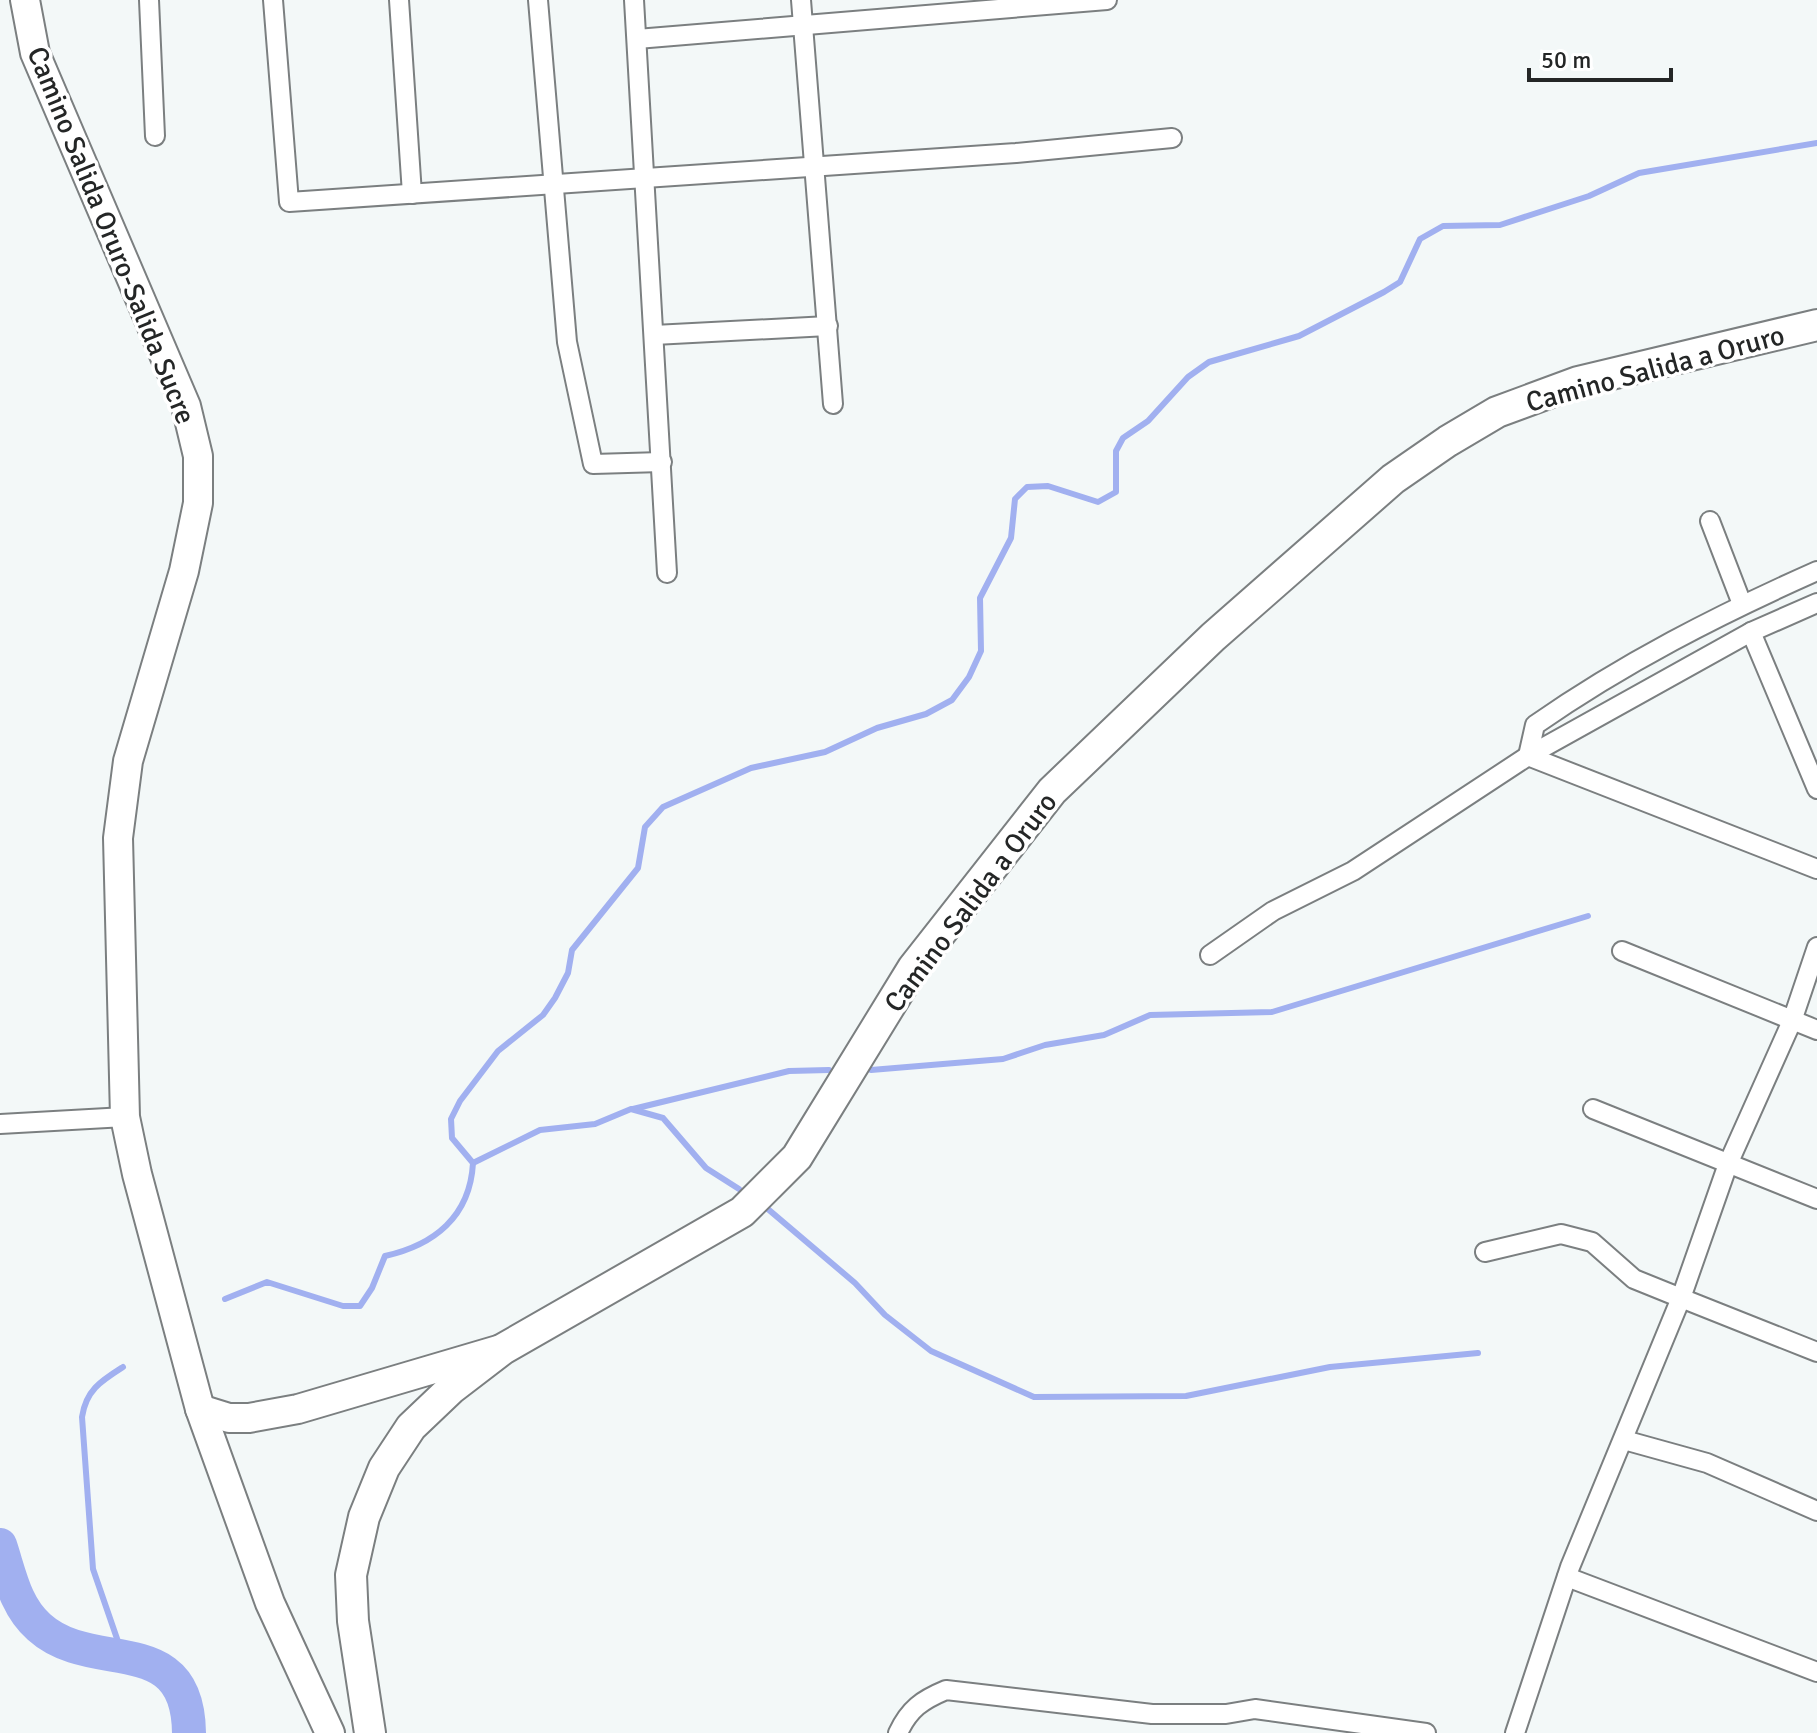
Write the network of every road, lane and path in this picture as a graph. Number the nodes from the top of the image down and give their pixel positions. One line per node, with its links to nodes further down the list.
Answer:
1 (25, 0): 37 (main road, Camino Salida Oruro-Salida Sucre)
2 (149, 0): 11 (street)
3 (273, 0): 16 (street)
4 (399, 0): 16 (street)
5 (538, 0): 15 (street)
6 (634, 0): 10 (street)
7 (801, 0): 9 (street)
8 (1107, 0): 9 (street)
9 (803, 25): 10 (street); 13 (street)
10 (637, 39): 14 (street)
11 (155, 136)
12 (1172, 138): 13 (street)
13 (815, 165): 14 (street); 18 (street)
14 (645, 177): 15 (street); 19 (street)
15 (554, 183): 16 (street); 21 (street)
16 (412, 194)
17 (1817, 325): 43 (highway, Camino Salida a Oruro)
18 (828, 326): 19 (street); 20 (street)
19 (654, 335): 21 (street)
20 (833, 404)
21 (662, 462): 24 (street)
22 (1710, 521): 26 (street)
23 (1817, 571): 26 (street)
24 (667, 573)
25 (1817, 603): 27 (street)
26 (1742, 604): 28 (street)
27 (1751, 632): 28 (street); 29 (street)
28 (1528, 756): 30 (street); 33 (street)
29 (1817, 789)
30 (1817, 869)
31 (1817, 947): 34 (street)
32 (1622, 951): 34 (street)
33 (1210, 955)
34 (1792, 1021): 35 (street); 39 (street)
35 (1817, 1030)
36 (1593, 1109): 39 (street)
37 (125, 1117): 38 (street); 45 (main road, Camino Salida Oruro-Salida Sucre)
38 (0, 1124)
39 (1728, 1164): 40 (street); 42 (street)
40 (1817, 1199)
41 (1485, 1252): 42 (street)
42 (1681, 1298): 44 (street); 46 (street)
43 (503, 1349): 45 (main road); 51 (highway, Camino Salida a Oruro)
44 (1817, 1352)
45 (200, 1409): 50 (main road, Camino Salida Oruro-Salida Sucre)
46 (1624, 1440): 47 (street); 48 (street)
47 (1817, 1511)
48 (1567, 1577): 49 (street); 54 (street)
49 (1817, 1672)
50 (330, 1733)
51 (370, 1733)
52 (898, 1733): 53 (street)
53 (1426, 1733)
54 (1515, 1733)

